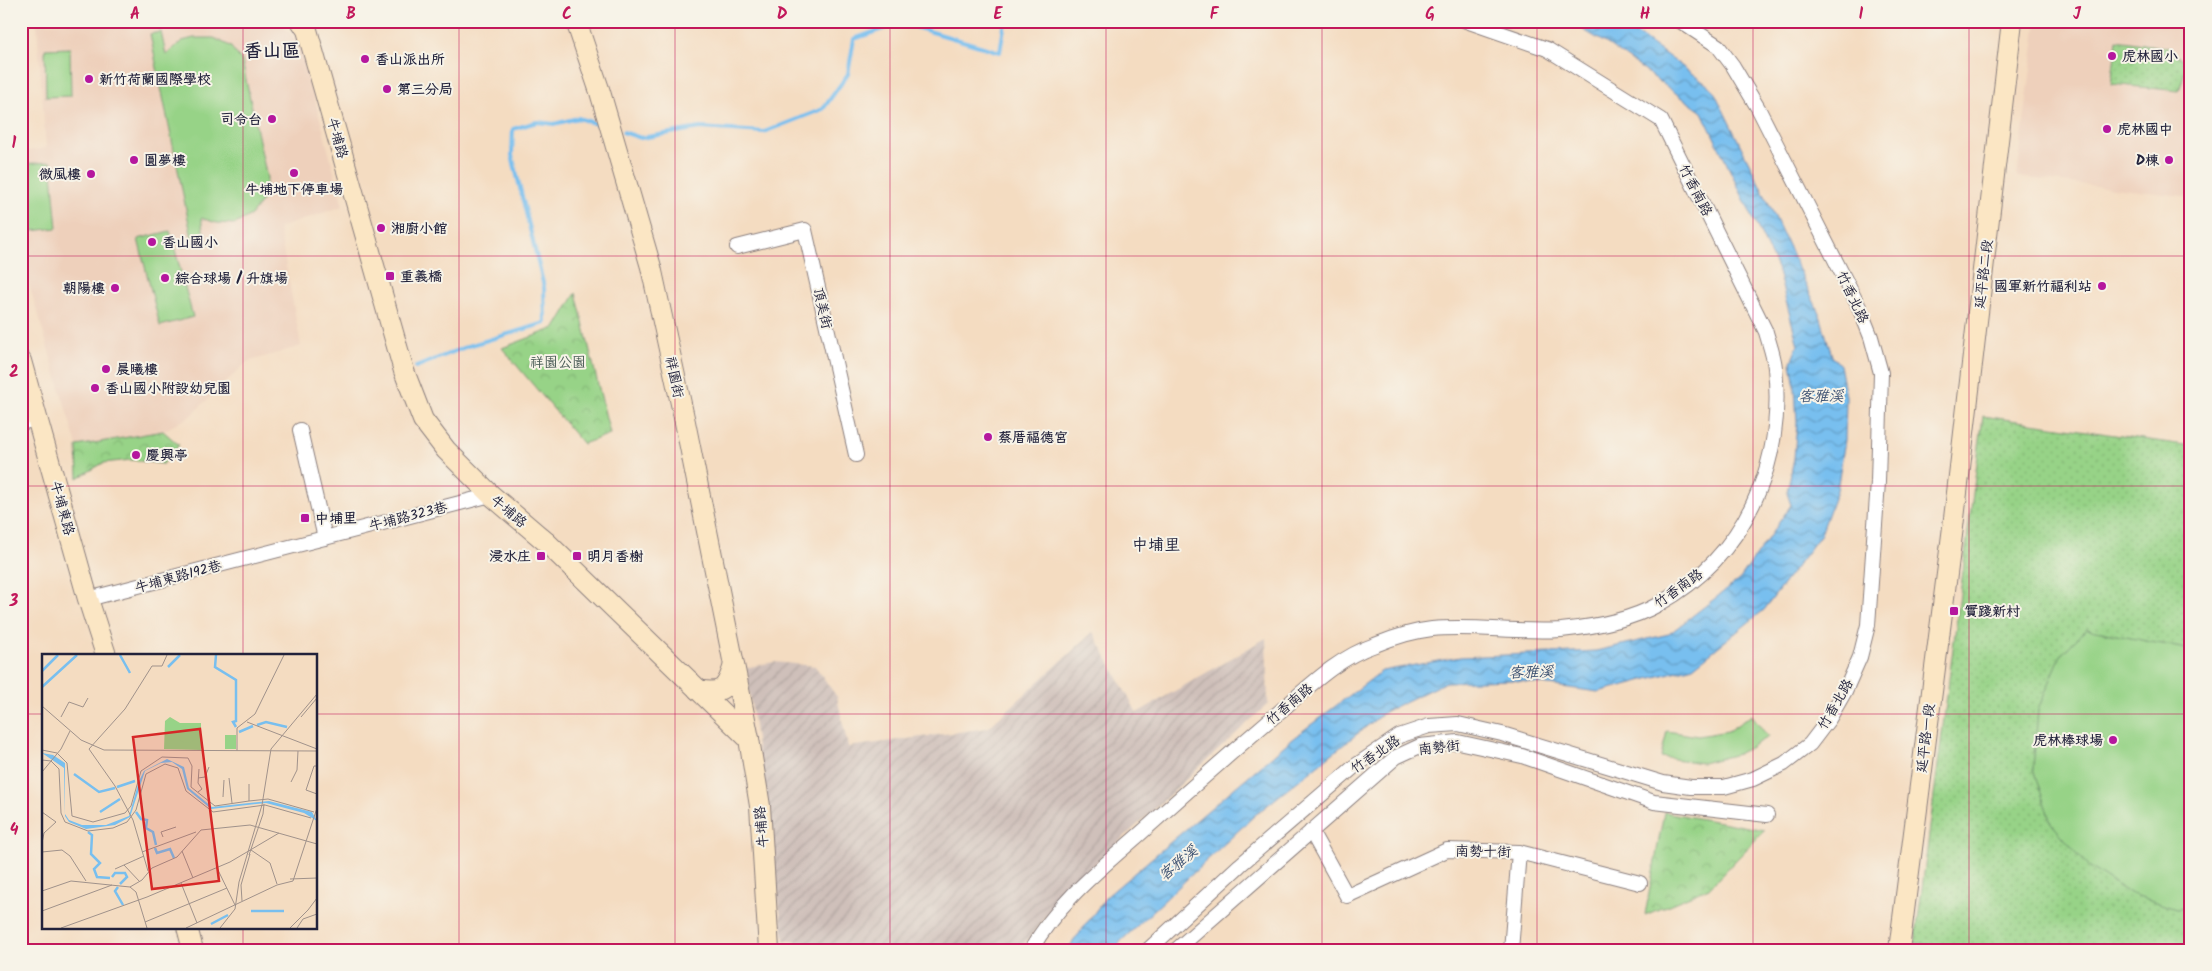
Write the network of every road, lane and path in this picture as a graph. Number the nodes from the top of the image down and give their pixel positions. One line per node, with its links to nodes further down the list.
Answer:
1 (301, 21): 11 (street, 牛埔路)
2 (576, 21): 17 (street, 祥園街)
3 (1466, 21): 27 (street, 竹香南路)
4 (1680, 21): 28 (street, 竹香北路)
5 (2012, 21): 12 (street, 延平路二段)
6 (737, 247): 10 (street, 頂美街)
7 (21, 361): 8 (street, 牛埔東路)
8 (30, 420): 15 (street, 牛埔東路)
9 (300, 430): 13 (street)
10 (856, 455)
11 (490, 495): 13 (street, 牛埔路323巷); 18 (street, 牛埔路)
12 (1953, 527): 31 (street, 延平路一段)
13 (325, 538): 14 (street, 牛埔路323巷)
14 (268, 553): 15 (street, 牛埔東路192巷)
15 (88, 599): 16 (street, 牛埔東路)
16 (106, 654)
17 (734, 665): 18 (street); 19 (street, 祥園街)
18 (698, 690): 19 (street, 牛埔路)
19 (749, 739): 26 (street, 牛埔路)
20 (1767, 815): 21 (street, 南勢街)
21 (1312, 831): 22 (street, 南勢十街); 29 (street, 南勢街)
22 (1519, 852): 23 (street, 南勢十街); 30 (street)
23 (1640, 883)
24 (187, 928): 25 (street)
25 (193, 950)
26 (770, 950)
27 (1031, 950)
28 (1148, 950)
29 (1176, 950)
30 (1511, 950)
31 (1899, 950)

